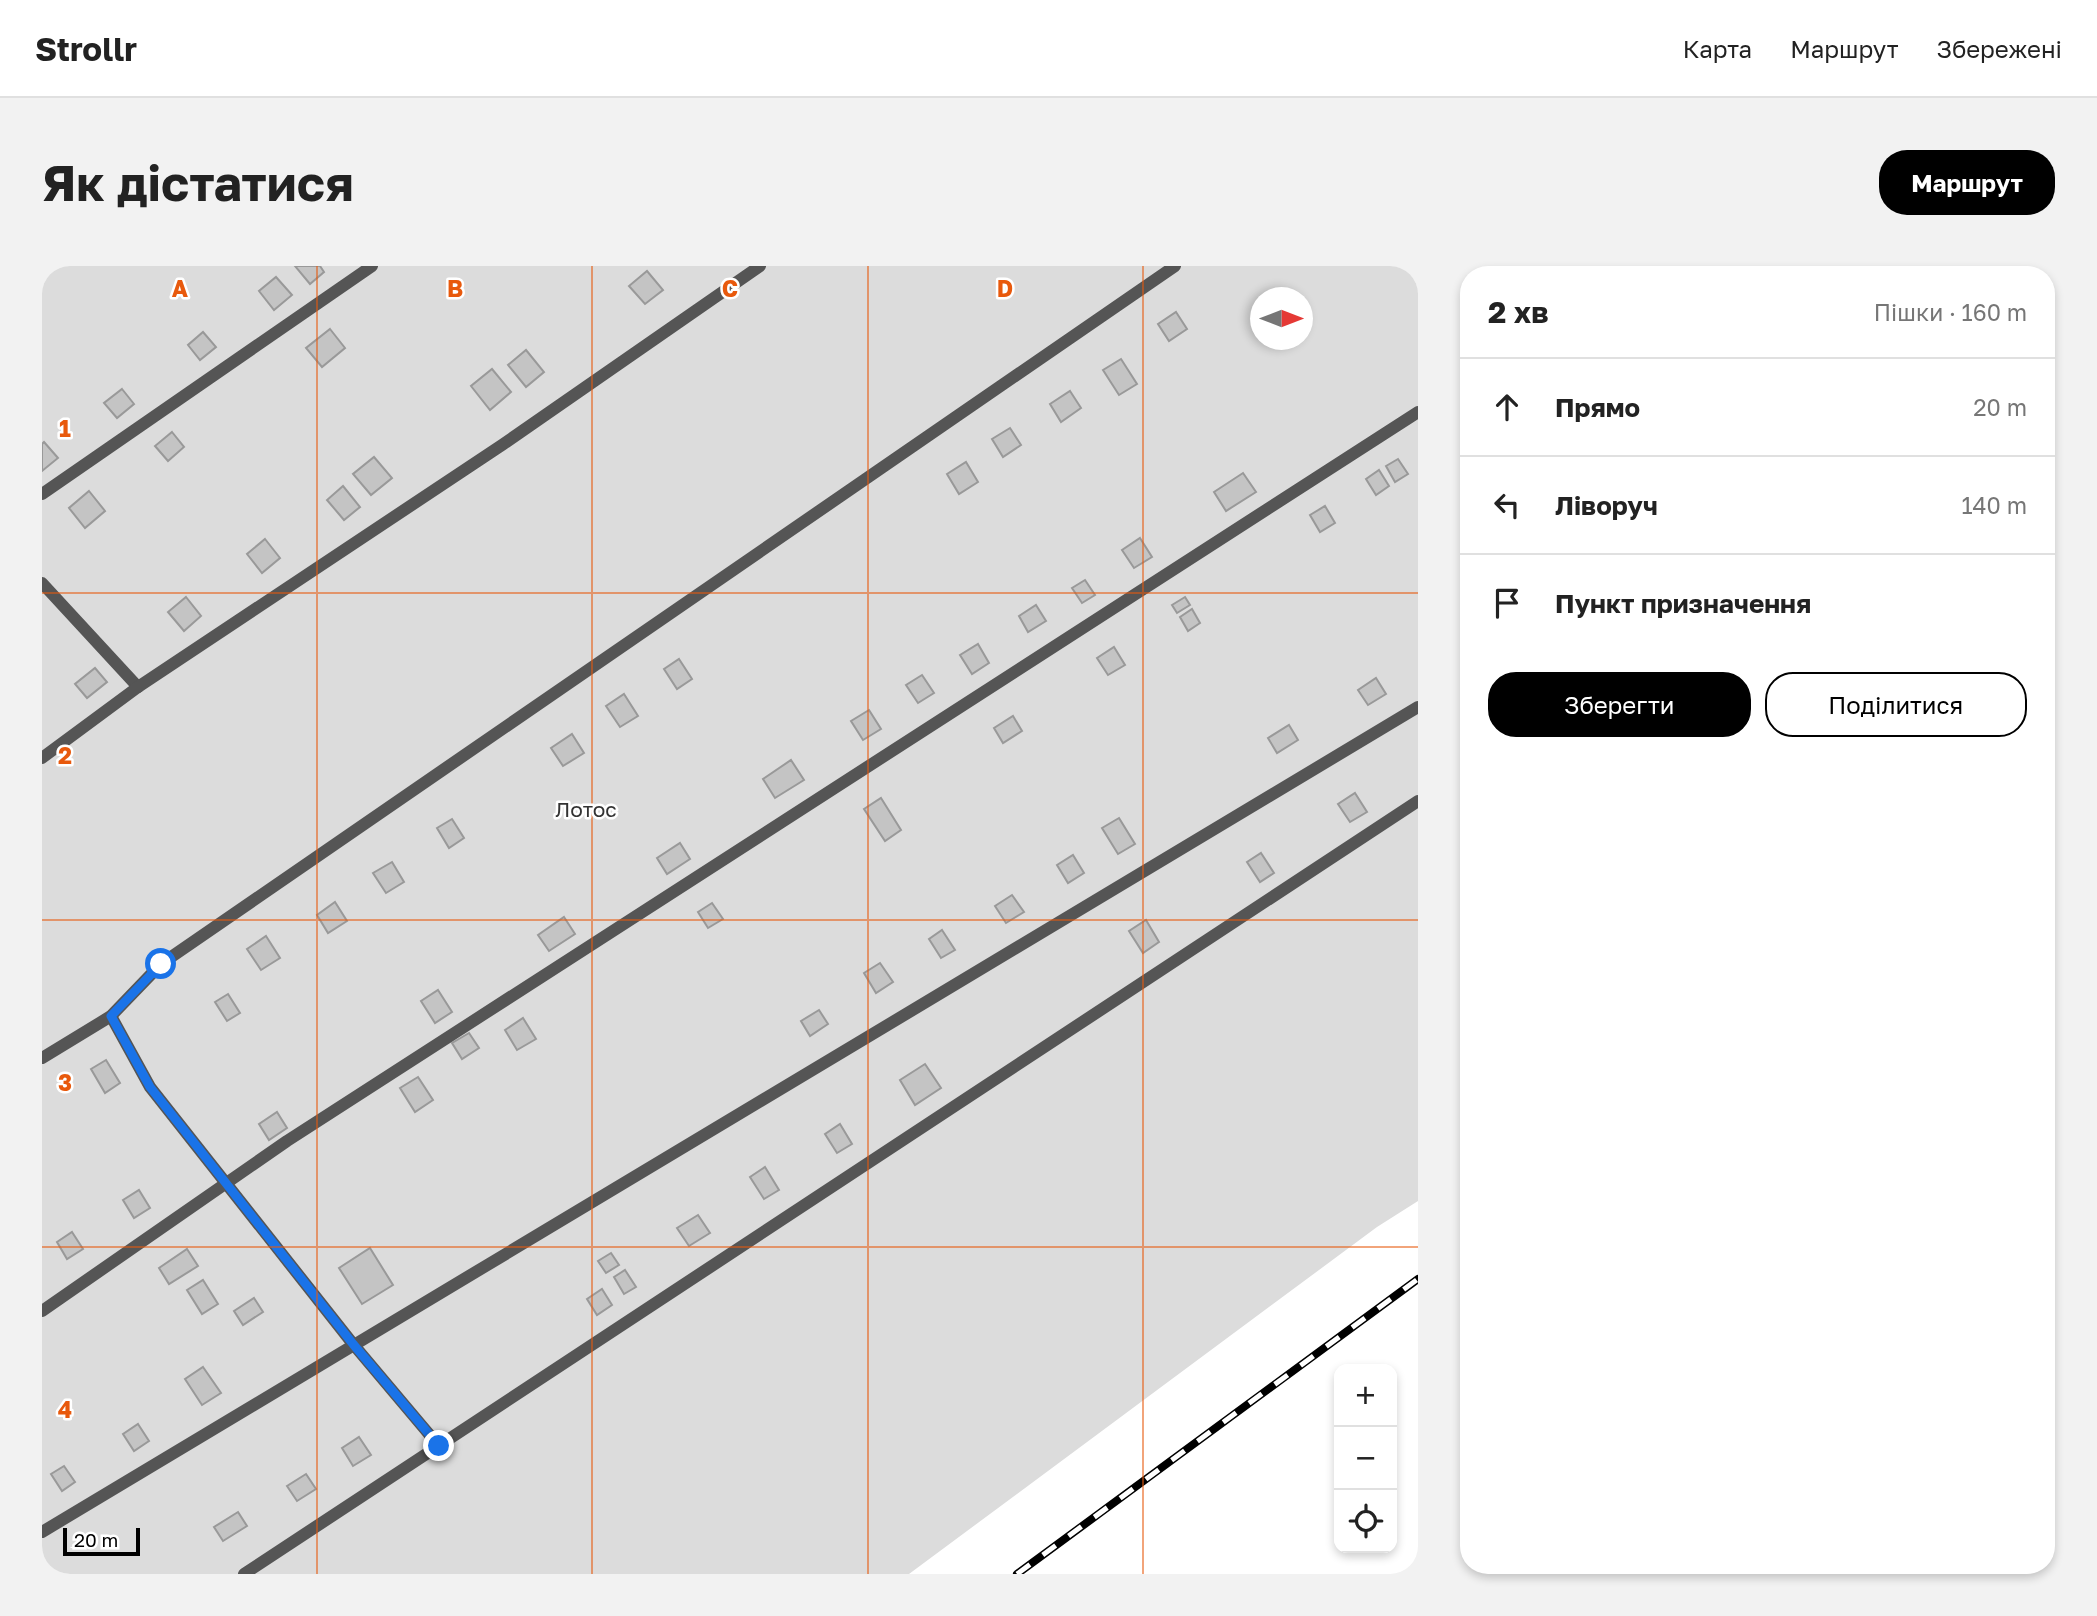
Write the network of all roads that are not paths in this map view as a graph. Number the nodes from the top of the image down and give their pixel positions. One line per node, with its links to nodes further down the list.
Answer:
1 (372, 266): 5 (lane)
2 (760, 266): 7 (lane)
3 (1175, 266): 11 (lane)
4 (1418, 412): 13 (lane)
5 (42, 494)
6 (42, 583): 7 (lane)
7 (138, 687): 9 (lane)
8 (1418, 707): 15 (lane)
9 (42, 758)
10 (1418, 801): 16 (lane)
11 (111, 1016): 12 (lane); 13 (lane)
12 (42, 1058)
13 (228, 1184): 14 (lane); 15 (lane)
14 (42, 1311)
15 (353, 1344): 16 (lane); 17 (lane)
16 (439, 1446): 18 (lane)
17 (42, 1532)
18 (244, 1574)

